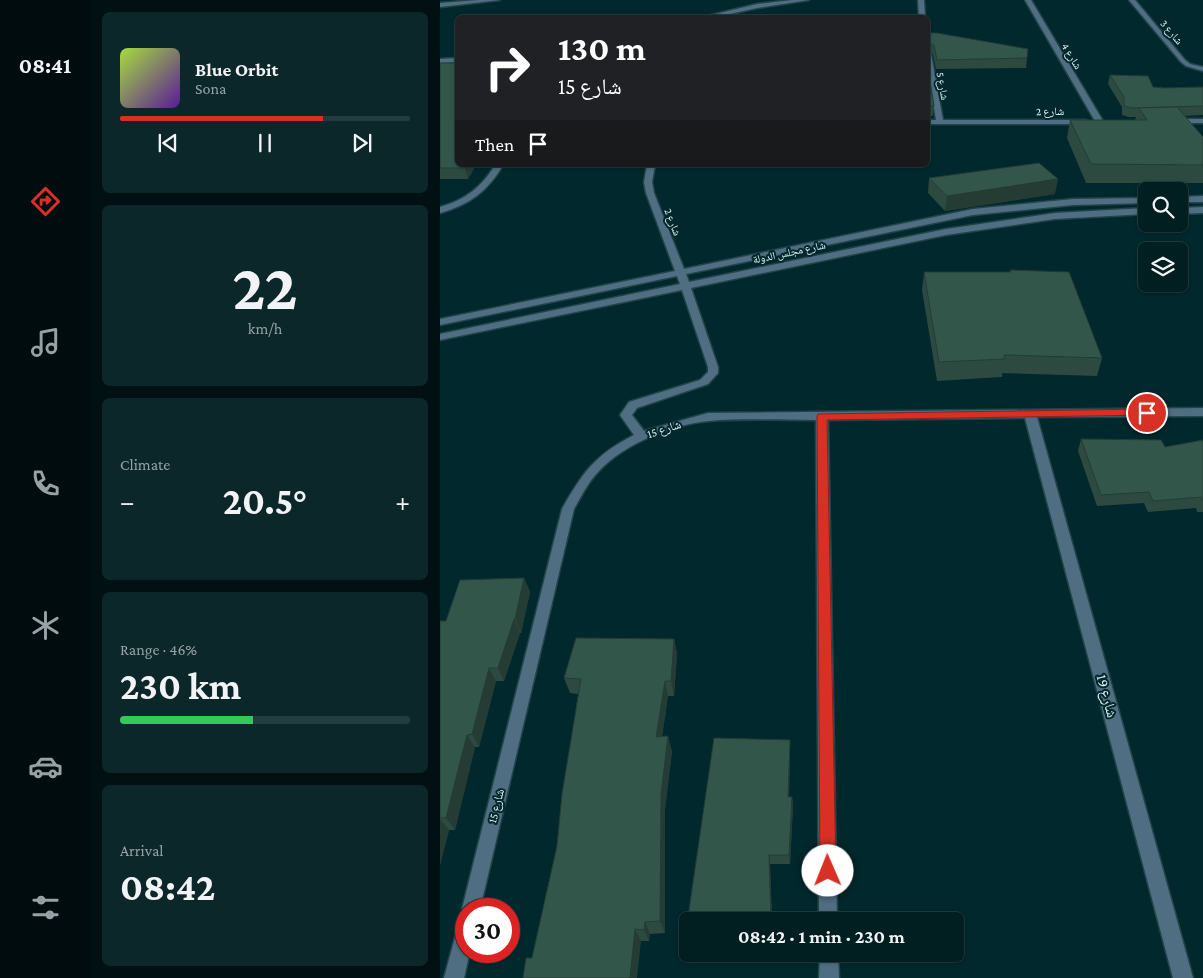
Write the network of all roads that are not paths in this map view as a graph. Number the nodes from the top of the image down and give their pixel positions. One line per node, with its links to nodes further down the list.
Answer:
1 (497, 0): 6 (street)
2 (806, 0): 7 (street)
3 (921, 0): 8 (street)
4 (1028, 0): 13 (street, شارع 4)
5 (1132, 0): 12 (street, شارع 3)
6 (440, 5)
7 (716, 15)
8 (922, 15)
9 (455, 60): 10 (street)
10 (440, 61)
11 (930, 65): 18 (street, شارع 5)
12 (1203, 69)
13 (1099, 121): 14 (street, شارع 2); 18 (street, شارع 2)
14 (1109, 121)
15 (1165, 121): 16 (street)
16 (1203, 121)
17 (930, 122): 18 (street, شارع 2)
18 (940, 122)
19 (498, 167): 24 (street)
20 (651, 167): 28 (street, شارع 2)
21 (1203, 199): 23 (street)
22 (1138, 200): 28 (street, شارع مجلس الدولة)
23 (1188, 200)
24 (440, 210)
25 (1188, 210): 26 (street)
26 (1203, 210)
27 (1138, 211): 29 (street, شارع مجلس الدولة)
28 (680, 272): 29 (street, شارع 2); 30 (street, شارع مجلس الدولة)
29 (686, 286): 31 (street, شارع مجلس الدولة); 35 (street, شارع 2)
30 (440, 322)
31 (440, 337)
32 (1203, 412): 33 (street, شارع 15)
33 (1030, 414): 34 (street, شارع 15); 42 (street, شارع 19)
34 (822, 416): 35 (street, شارع 15); 37 (street)
35 (641, 436): 36 (street, شارع 15)
36 (474, 898)
37 (828, 912)
38 (829, 962): 41 (street)
39 (458, 963): 40 (street)
40 (454, 978)
41 (829, 978)
42 (1183, 978)

